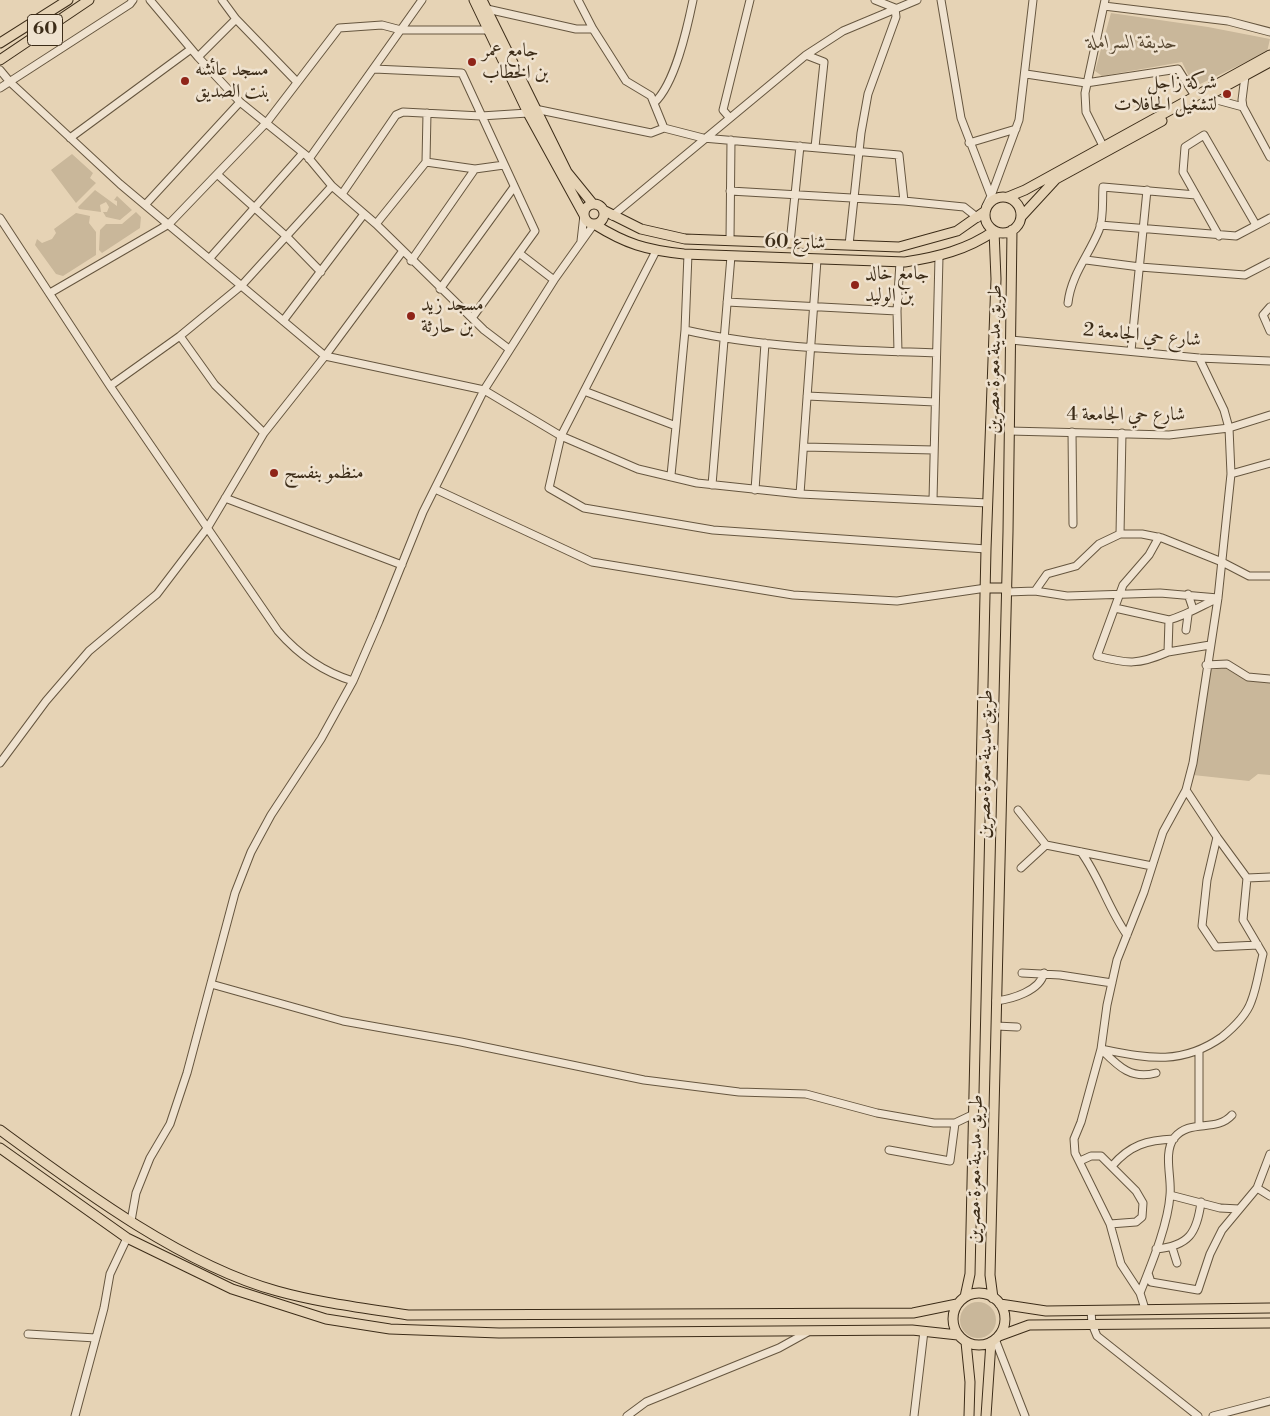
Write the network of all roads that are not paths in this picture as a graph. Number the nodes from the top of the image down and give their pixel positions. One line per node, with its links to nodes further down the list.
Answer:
1 (68, 0): 24 (main road, 60)
2 (89, 0): 29 (main road, 60)
3 (132, 0): 35 (street)
4 (150, 0): 25 (street)
5 (222, 0): 19 (street)
6 (422, 0): 21 (street)
7 (474, 0): 22 (main road)
8 (482, 0): 18 (main road)
9 (578, 0): 20 (street)
10 (693, 0): 42 (street)
11 (750, 0): 47 (street)
12 (875, 0): 17 (street)
13 (917, 0): 17 (street)
14 (941, 0): 54 (street)
15 (1033, 0): 33 (street)
16 (1105, 3): 23 (street); 37 (street)
17 (895, 8): 26 (street); 58 (street)
18 (486, 9): 20 (street); 44 (main road)
19 (236, 18): 28 (street); 36 (street)
20 (593, 29): 42 (street)
21 (402, 30): 22 (street); 31 (street); 36 (street)
22 (488, 30): 44 (main road)
23 (1270, 32)
24 (0, 43)
25 (191, 49): 28 (street); 51 (street)
26 (806, 54): 47 (street); 57 (street)
27 (1270, 55): 39 (main road)
28 (198, 57): 41 (street)
29 (0, 60)
30 (1270, 62): 34 (main road)
31 (374, 69): 46 (street); 61 (street)
32 (0, 70): 35 (street)
33 (1026, 74): 37 (street); 50 (street)
34 (1245, 76): 40 (main road); 43 (street)
35 (10, 82): 38 (street); 51 (street)
36 (297, 82): 48 (street)
37 (1086, 83): 39 (street); 56 (street)
38 (0, 88)
39 (1195, 96): 56 (main road)
40 (1206, 96): 43 (street); 85 (main road)
41 (240, 102): 48 (street); 78 (street)
42 (654, 103): 49 (street)
43 (1243, 107): 60 (street)
44 (531, 111): 46 (street); 49 (street); 77 (main road); 83 (main road)
45 (427, 113): 46 (street); 62 (street); 70 (street)
46 (481, 116): 63 (street)
47 (729, 117): 52 (street)
48 (267, 122): 59 (street); 65 (street)
49 (664, 128): 52 (street)
50 (1016, 129): 54 (street); 73 (street)
51 (70, 138): 78 (street)
52 (703, 138): 53 (street); 84 (street)
53 (731, 140): 55 (street); 69 (street)
54 (969, 143): 73 (street)
55 (800, 146): 57 (street); 71 (street)
56 (1103, 146): 74 (main road)
57 (815, 147): 58 (street)
58 (860, 152): 75 (street); 76 (street)
59 (303, 153): 61 (street); 79 (street)
60 (1270, 157)
61 (309, 159): 66 (street)
62 (426, 162): 64 (street); 89 (street)
63 (504, 165): 64 (street); 67 (street)
64 (475, 169): 113 (street)
65 (218, 175): 79 (street); 88 (street)
66 (332, 186): 70 (street); 97 (street)
67 (514, 186): 106 (street); 120 (street)
68 (1147, 190): 72 (street); 92 (street); 93 (street)
69 (730, 191): 71 (street); 99 (street)
70 (342, 194): 82 (street)
71 (797, 195): 75 (street); 101 (street)
72 (1196, 195): 91 (street); 98 (street)
73 (991, 196): 81 (street)
74 (1008, 197): 81 (main road); 85 (main road)
75 (855, 198): 76 (street); 102 (street)
76 (904, 201): 81 (street)
77 (592, 204): 80 (main road); 83 (main road)
78 (145, 205): 88 (street)
79 (254, 207): 97 (street); 110 (street)
80 (603, 210): 84 (main road, شارع 60); 90 (main road)
81 (983, 212): 95 (main road, شارع 60); 96 (main road)
82 (364, 214): 89 (street); 117 (street)
83 (584, 215): 90 (main road); 100 (street)
84 (612, 216): 99 (main road, شارع 60)
85 (1021, 217): 94 (main road)
86 (0, 218): 121 (street)
87 (1270, 218): 91 (street)
88 (169, 224): 110 (street); 121 (street)
89 (376, 224): 105 (street)
90 (594, 224): 100 (street); 104 (main road, شارع 60)
91 (1256, 225): 98 (street)
92 (1100, 226): 93 (street); 112 (street)
93 (1145, 229): 98 (street); 116 (street)
94 (1012, 230): 96 (main road); 133 (main road, طريق مدينة معرة مصرين)
95 (957, 231): 102 (main road, شارع 60); 103 (main road)
96 (994, 231): 103 (main road, شارع 60); 167 (main road, طريق مدينة معرة مصرين)
97 (286, 236): 117 (street); 119 (street)
98 (1219, 236)
99 (730, 240): 101 (main road, شارع 60)
100 (581, 241): 118 (street)
101 (790, 243): 102 (main road, شارع 60)
102 (849, 245)
103 (964, 247): 109 (main road, شارع 60)
104 (656, 251): 107 (main road, شارع 60); 145 (street)
105 (402, 252): 113 (street); 140 (street)
106 (519, 253): 118 (street); 127 (street)
107 (688, 254): 108 (main road, شارع 60); 129 (street)
108 (730, 256): 111 (main road, شارع 60); 122 (street)
109 (939, 256): 114 (main road, شارع 60); 139 (street)
110 (209, 259): 119 (street)
111 (817, 260): 114 (main road, شارع 60); 125 (street)
112 (1086, 260): 116 (street); 123 (street)
113 (411, 261): 120 (street)
114 (900, 262): 126 (street)
115 (1270, 262): 116 (street)
116 (1140, 267): 137 (street)
117 (321, 272): 128 (street)
118 (554, 280): 136 (street)
119 (242, 285): 128 (street); 131 (street)
120 (440, 289): 127 (street)
121 (50, 293): 143 (street)
122 (727, 302): 125 (street); 132 (street)
123 (1068, 303)
124 (1270, 307): 130 (street)
125 (813, 308): 126 (street); 135 (street)
126 (897, 311): 138 (street)
127 (472, 318): 136 (street)
128 (283, 321): 140 (street)
129 (685, 330): 132 (street); 149 (street)
130 (1270, 331)
131 (180, 336): 143 (street); 153 (street)
132 (724, 339): 134 (street); 161 (street)
133 (1011, 340): 137 (street, شارع حي الجامعة 2); 151 (main road, طريق مدينة معرة مصرين)
134 (766, 343): 135 (street); 163 (street)
135 (810, 347): 138 (street); 146 (street)
136 (509, 349): 144 (street)
137 (1131, 351): 141 (street, شارع حي الجامعة 2)
138 (898, 352): 139 (street)
139 (936, 353): 147 (street)
140 (325, 356): 144 (street); 153 (street)
141 (1199, 358): 142 (street, شارع حي الجامعة 2); 150 (street)
142 (1270, 361)
143 (110, 386): 169 (street)
144 (484, 390): 155 (street); 162 (street)
145 (584, 391): 149 (street); 155 (street)
146 (807, 396): 147 (street); 156 (street)
147 (935, 402): 157 (street)
148 (1270, 415): 150 (street, شارع حي الجامعة 4)
149 (676, 426): 160 (street)
150 (1230, 428): 154 (street, شارع حي الجامعة 4); 159 (street)
151 (1010, 431): 152 (street, شارع حي الجامعة 4); 177 (main road, طريق مدينة معرة مصرين)
152 (1072, 432): 154 (street, شارع حي الجامعة 4); 168 (street)
153 (264, 433): 165 (street)
154 (1122, 433): 170 (street)
155 (560, 436): 160 (street); 172 (street)
156 (804, 447): 157 (street); 164 (street)
157 (934, 450): 166 (street)
158 (1270, 463): 159 (street)
159 (1231, 474): 173 (street)
160 (671, 475): 161 (street)
161 (712, 485): 163 (street)
162 (435, 489): 174 (street); 176 (street)
163 (755, 490): 164 (street)
164 (800, 494): 166 (street)
165 (225, 498): 169 (street); 174 (street)
166 (933, 500): 167 (street)
167 (988, 503): 172 (main road, طريق مدينة معرة مصرين)
168 (1073, 524)
169 (208, 528): 190 (street); 191 (street)
170 (1120, 534): 171 (street); 178 (street)
171 (1158, 537): 173 (street); 179 (street)
172 (986, 549): 176 (main road, طريق مدينة معرة مصرين)
173 (1222, 562): 175 (street); 181 (street)
174 (402, 565): 190 (street)
175 (1270, 576)
176 (986, 588): 177 (main road); 214 (main road, طريق مدينة معرة مصرين)
177 (1007, 590): 178 (street); 208 (main road, طريق مدينة معرة مصرين)
178 (1035, 591): 179 (street)
179 (1120, 594): 180 (street); 182 (street)
180 (1188, 594): 181 (street); 183 (street)
181 (1218, 598): 183 (street); 186 (street)
182 (1115, 608): 184 (street); 187 (street)
183 (1190, 612): 184 (street); 185 (street)
184 (1169, 620): 187 (street)
185 (1186, 630)
186 (1210, 645): 187 (street); 188 (street)
187 (1168, 652)
188 (1206, 665): 189 (street); 192 (street)
189 (1270, 679)
190 (352, 680): 207 (street)
191 (0, 763)
192 (1186, 790): 194 (street); 197 (street)
193 (1018, 810): 195 (street)
194 (1217, 837): 200 (street); 202 (street)
195 (1046, 845): 196 (street); 198 (street)
196 (1081, 852): 197 (street); 201 (street)
197 (1152, 866): 201 (street)
198 (1021, 868)
199 (1270, 877): 200 (street)
200 (1247, 878): 202 (street)
201 (1127, 935): 206 (street)
202 (1258, 945): 203 (street)
203 (1267, 954): 212 (street)
204 (1022, 973): 205 (street)
205 (1044, 973): 206 (street); 208 (street)
206 (1112, 983): 211 (street)
207 (211, 984): 216 (street); 230 (street)
208 (996, 1001): 209 (main road, طريق مدينة معرة مصرين)
209 (996, 1026): 210 (street); 239 (main road, طريق مدينة معرة مصرين)
210 (1017, 1027)
211 (1101, 1049): 212 (street); 213 (street); 223 (street)
212 (1199, 1050): 217 (street)
213 (1156, 1073)
214 (974, 1114): 216 (street); 238 (main road, طريق مدينة معرة مصرين)
215 (1232, 1115): 217 (street)
216 (955, 1123): 221 (street)
217 (1200, 1126): 219 (street)
218 (0, 1130): 230 (main road)
219 (1174, 1139): 224 (street); 226 (street)
220 (0, 1148): 232 (main road)
221 (889, 1150)
222 (1270, 1154): 225 (street)
223 (1080, 1161): 224 (street); 231 (street)
224 (1112, 1166): 231 (street)
225 (1257, 1188): 227 (street); 229 (street)
226 (1170, 1195): 228 (street); 234 (street)
227 (1270, 1196)
228 (1201, 1202): 229 (street); 233 (street)
229 (1239, 1209): 236 (street)
230 (131, 1221): 240 (main road)
231 (1110, 1224): 237 (street)
232 (127, 1238): 246 (main road); 250 (street)
233 (1172, 1247): 234 (street); 235 (street)
234 (1156, 1249): 236 (street)
235 (1177, 1263)
236 (1148, 1272): 237 (street)
237 (1140, 1293): 242 (street)
238 (965, 1297): 239 (main road); 240 (main road)
239 (997, 1301): 243 (main road); 251 (main road)
240 (957, 1304): 249 (main road)
241 (1270, 1308): 242 (main road)
242 (1145, 1309): 243 (main road)
243 (1091, 1311): 245 (street)
244 (1270, 1323): 245 (main road)
245 (1092, 1324): 251 (main road); 260 (street)
246 (810, 1330): 247 (main road); 255 (street)
247 (924, 1332): 249 (main road); 256 (street)
248 (28, 1334): 250 (street)
249 (958, 1335): 252 (main road)
250 (96, 1338): 254 (street)
251 (995, 1339): 252 (main road); 258 (main road); 259 (street)
252 (966, 1342): 257 (main road)
253 (1270, 1401): 261 (street)
254 (75, 1416)
255 (627, 1416)
256 (914, 1416)
257 (969, 1416)
258 (986, 1416)
259 (1025, 1416)
260 (1198, 1416)
261 (1213, 1416)

